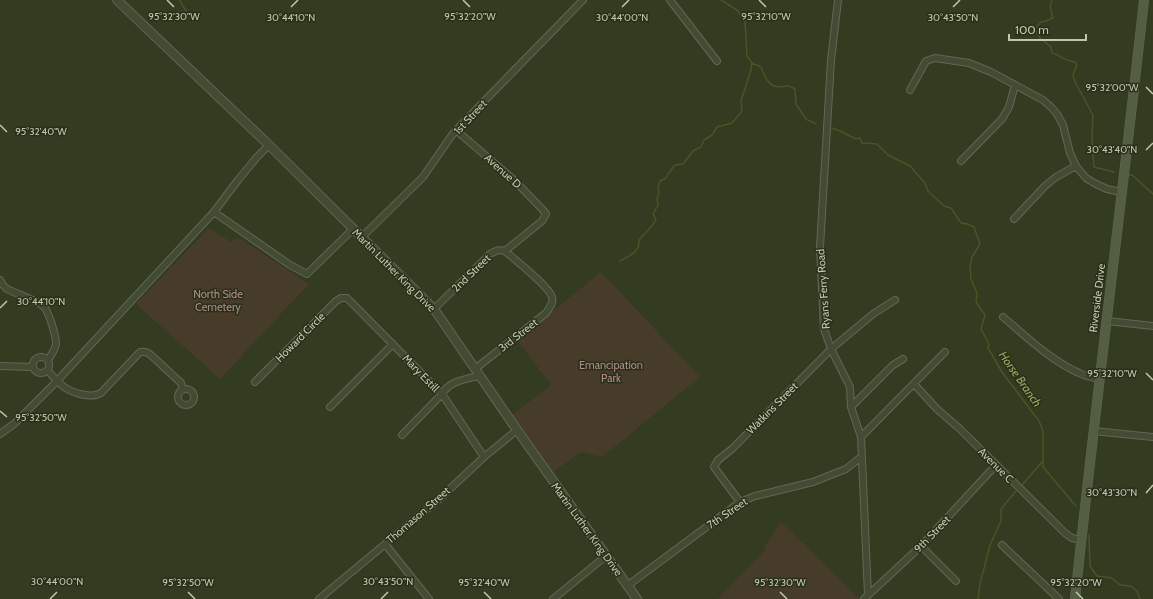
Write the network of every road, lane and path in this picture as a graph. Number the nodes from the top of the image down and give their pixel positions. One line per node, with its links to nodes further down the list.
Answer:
1 (117, 0): 10 (street, Martin Luther King Drive)
2 (584, 0): 9 (street, 1st Street)
3 (670, 0): 6 (street)
4 (838, 0): 28 (street, Ryans Ferry Road)
5 (1144, 0): 13 (main road, Riverside Drive)
6 (717, 61)
7 (1015, 85): 8 (street); 11 (street); 12 (street)
8 (910, 90)
9 (457, 131): 15 (street, Avenue D); 18 (street, 1st Street)
10 (269, 145): 14 (street); 17 (street, Martin Luther King Drive)
11 (961, 161)
12 (1076, 166): 13 (street); 16 (street)
13 (1121, 192): 25 (main road, Riverside Drive)
14 (214, 212): 17 (street); 37 (street)
15 (546, 214): 19 (street, 2nd Street)
16 (1014, 218)
17 (354, 229): 18 (street, Martin Luther King Drive)
18 (362, 237): 23 (street, Martin Luther King Drive)
19 (505, 251): 23 (street, 2nd Street); 35 (street, 3rd Street)
20 (0, 280): 31 (street)
21 (347, 298): 27 (street, Mary Estill); 38 (street, Howard Circle)
22 (895, 300): 28 (street, Watkins Street)
23 (434, 309): 35 (street, Martin Luther King Drive)
24 (1003, 317): 36 (street)
25 (1107, 321): 26 (street); 36 (main road, Riverside Drive)
26 (1153, 326)
27 (393, 344): 41 (street, Mary Estill); 42 (street)
28 (831, 349): 43 (street, Ryans Ferry Road); 53 (street, Watkins Street)
29 (945, 352): 39 (street)
30 (903, 359): 43 (street)
31 (48, 360): 33 (street); 34 (street)
32 (0, 366): 33 (street)
33 (33, 367): 34 (street)
34 (48, 371): 37 (street)
35 (477, 372): 41 (street); 44 (street, Martin Luther King Drive)
36 (1100, 379): 45 (main road, Riverside Drive)
37 (57, 381): 40 (street); 46 (street)
38 (255, 382)
39 (914, 384): 48 (street); 52 (street, Avenue C)
40 (183, 390)
41 (442, 394): 47 (street); 50 (street, Mary Estill)
42 (330, 407)
43 (851, 408): 48 (street, Ryans Ferry Road)
44 (516, 430): 50 (street, Thomason Street); 58 (street, Martin Luther King Drive)
45 (1093, 431): 49 (street); 54 (main road, Riverside Drive)
46 (0, 434)
47 (402, 435)
48 (861, 437): 51 (street, Ryans Ferry Road)
49 (1153, 437)
50 (484, 457): 55 (street, Thomason Street)
51 (861, 457): 53 (street, 7th Street); 61 (street, Ryans Ferry Road)
52 (996, 465): 54 (street, Avenue C); 57 (street, 9th Street)
53 (740, 502): 60 (street, 7th Street)
54 (1081, 540): 67 (main road, Riverside Drive)
55 (385, 544): 62 (street, Thomason Street); 63 (street)
56 (1002, 545): 66 (street)
57 (921, 546): 59 (street); 61 (street, 9th Street)
58 (606, 556): 60 (street, Martin Luther King Drive); 64 (street)
59 (956, 581)
60 (628, 586): 65 (street, Martin Luther King Drive)
61 (866, 597)
62 (319, 599)
63 (429, 599)
64 (553, 599)
65 (637, 599)
66 (1059, 599)
67 (1075, 599)

